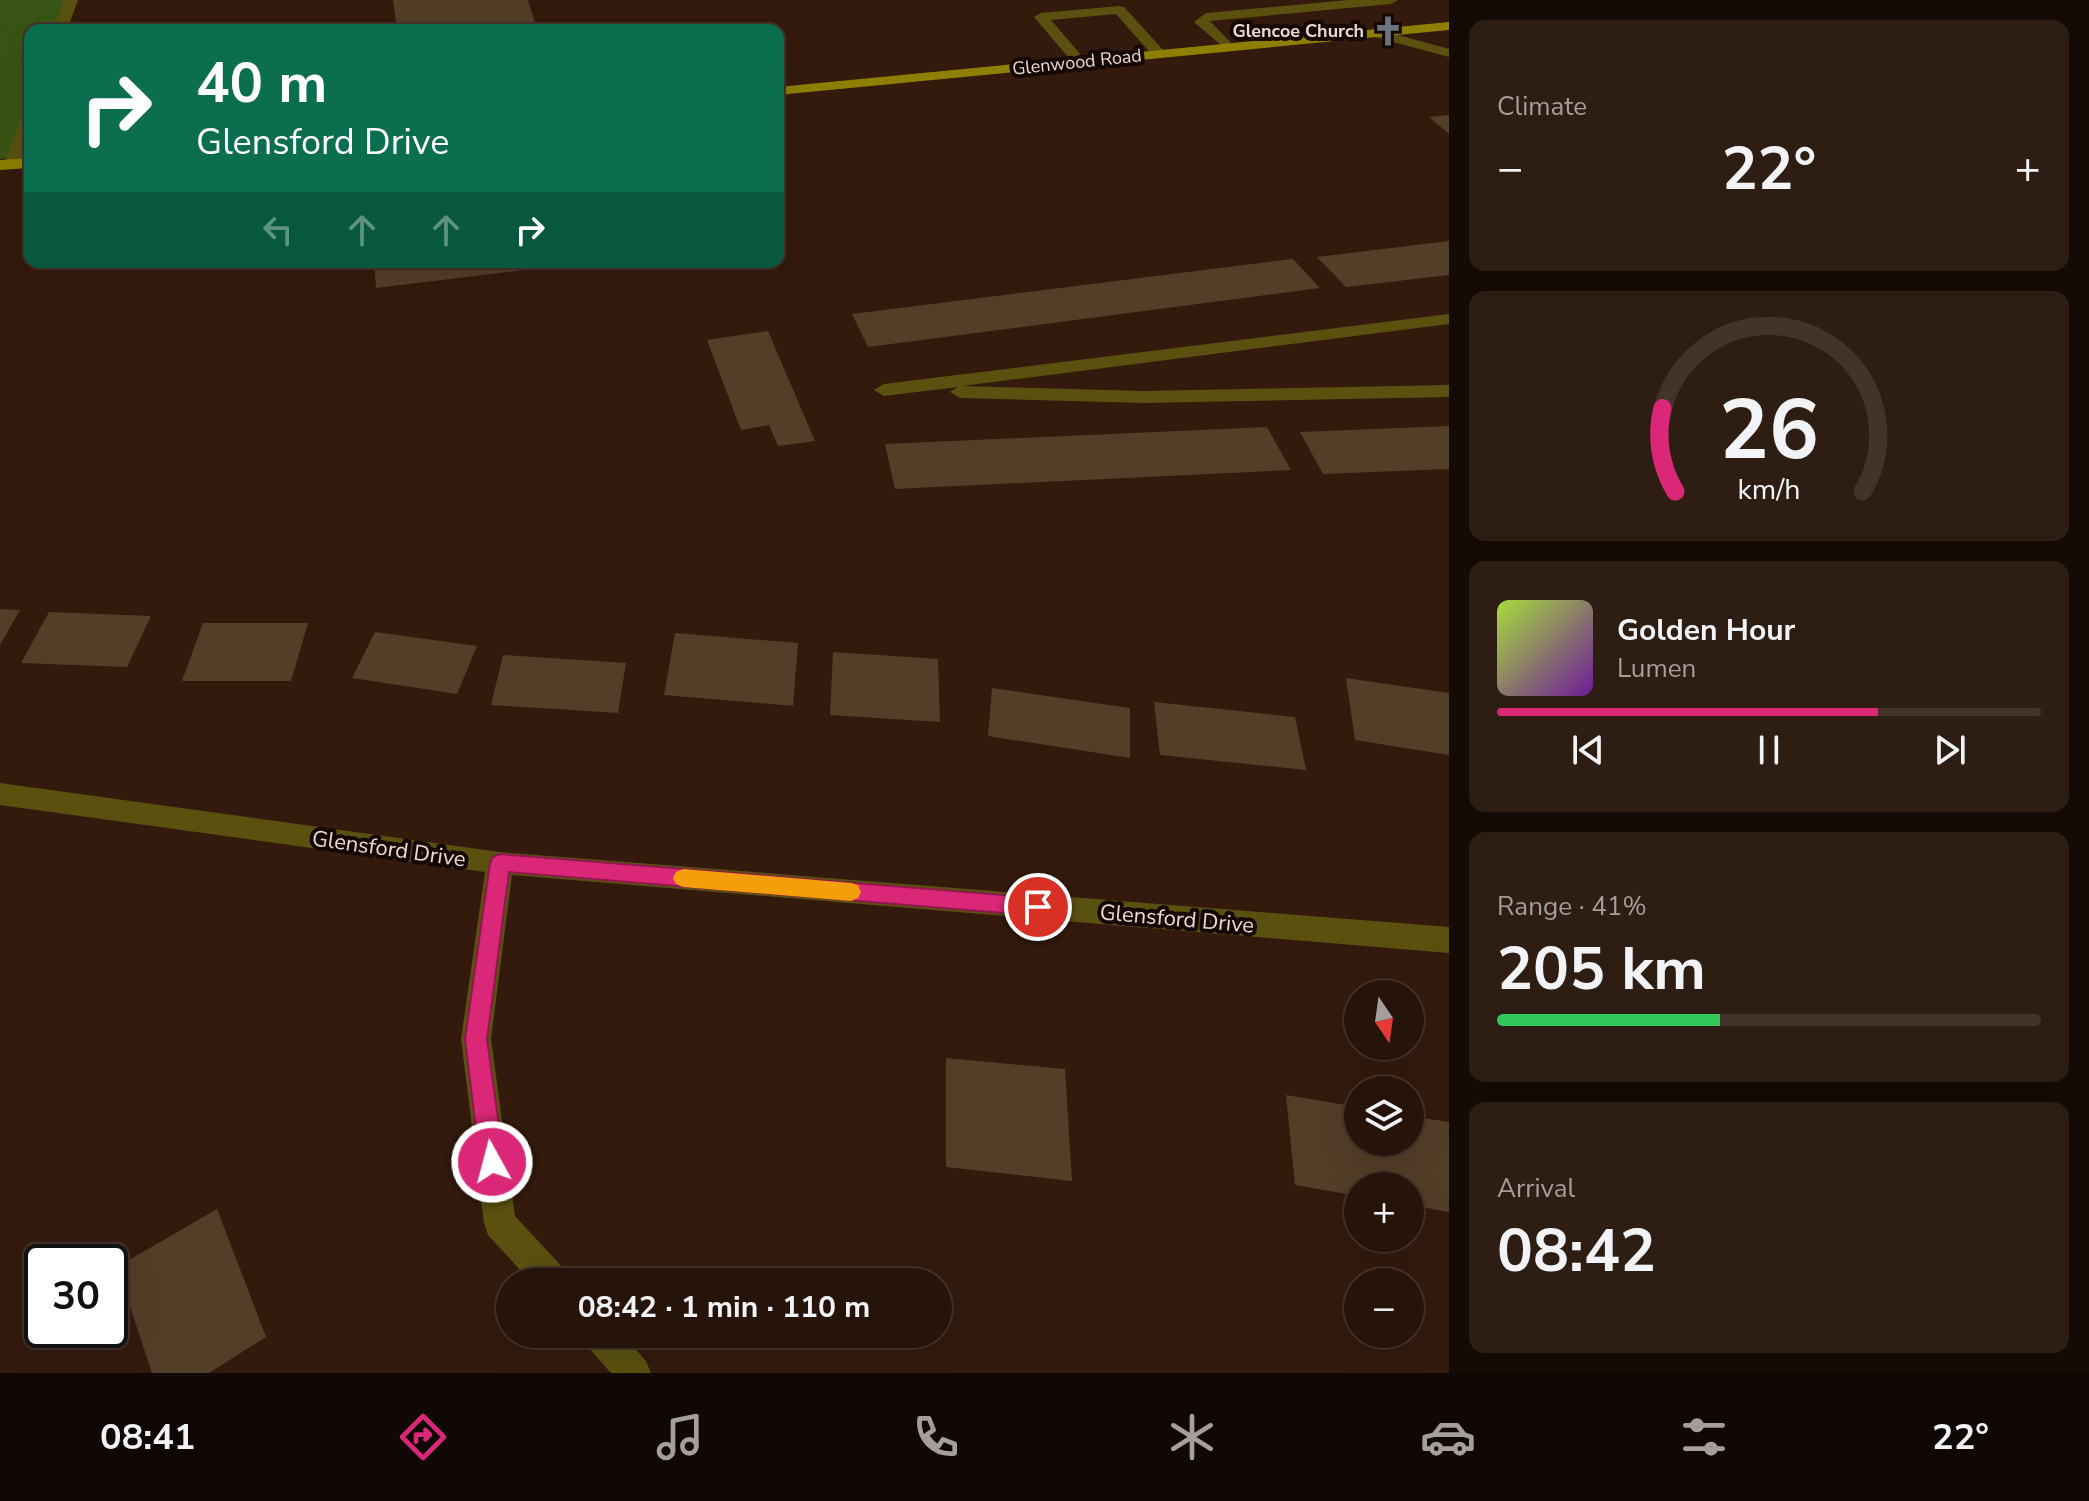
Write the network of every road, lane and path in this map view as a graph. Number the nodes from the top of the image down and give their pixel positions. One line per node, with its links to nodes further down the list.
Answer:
1 (71, 0): 3 (street)
2 (1391, 0): 6 (street)
3 (62, 24)
4 (1449, 26): 5 (main road, Glenwood Road)
5 (1376, 33): 6 (main road, Glenwood Road); 7 (street, Glenwood Road)
6 (1228, 47): 8 (main road, Glenwood Road)
7 (1449, 53)
8 (1159, 54): 9 (main road, Glenwood Road); 9 (street)
9 (1080, 62): 10 (main road, Glenwood Road)
10 (784, 90)
11 (24, 127): 12 (street)
12 (6, 165)
13 (1449, 319): 14 (street)
14 (1449, 391)
15 (0, 794): 16 (street, Glensford Drive)
16 (500, 863): 17 (street, Glensford Drive); 18 (street)
17 (1449, 940)
18 (540, 1268)
19 (612, 1348): 20 (street)
20 (634, 1373)

